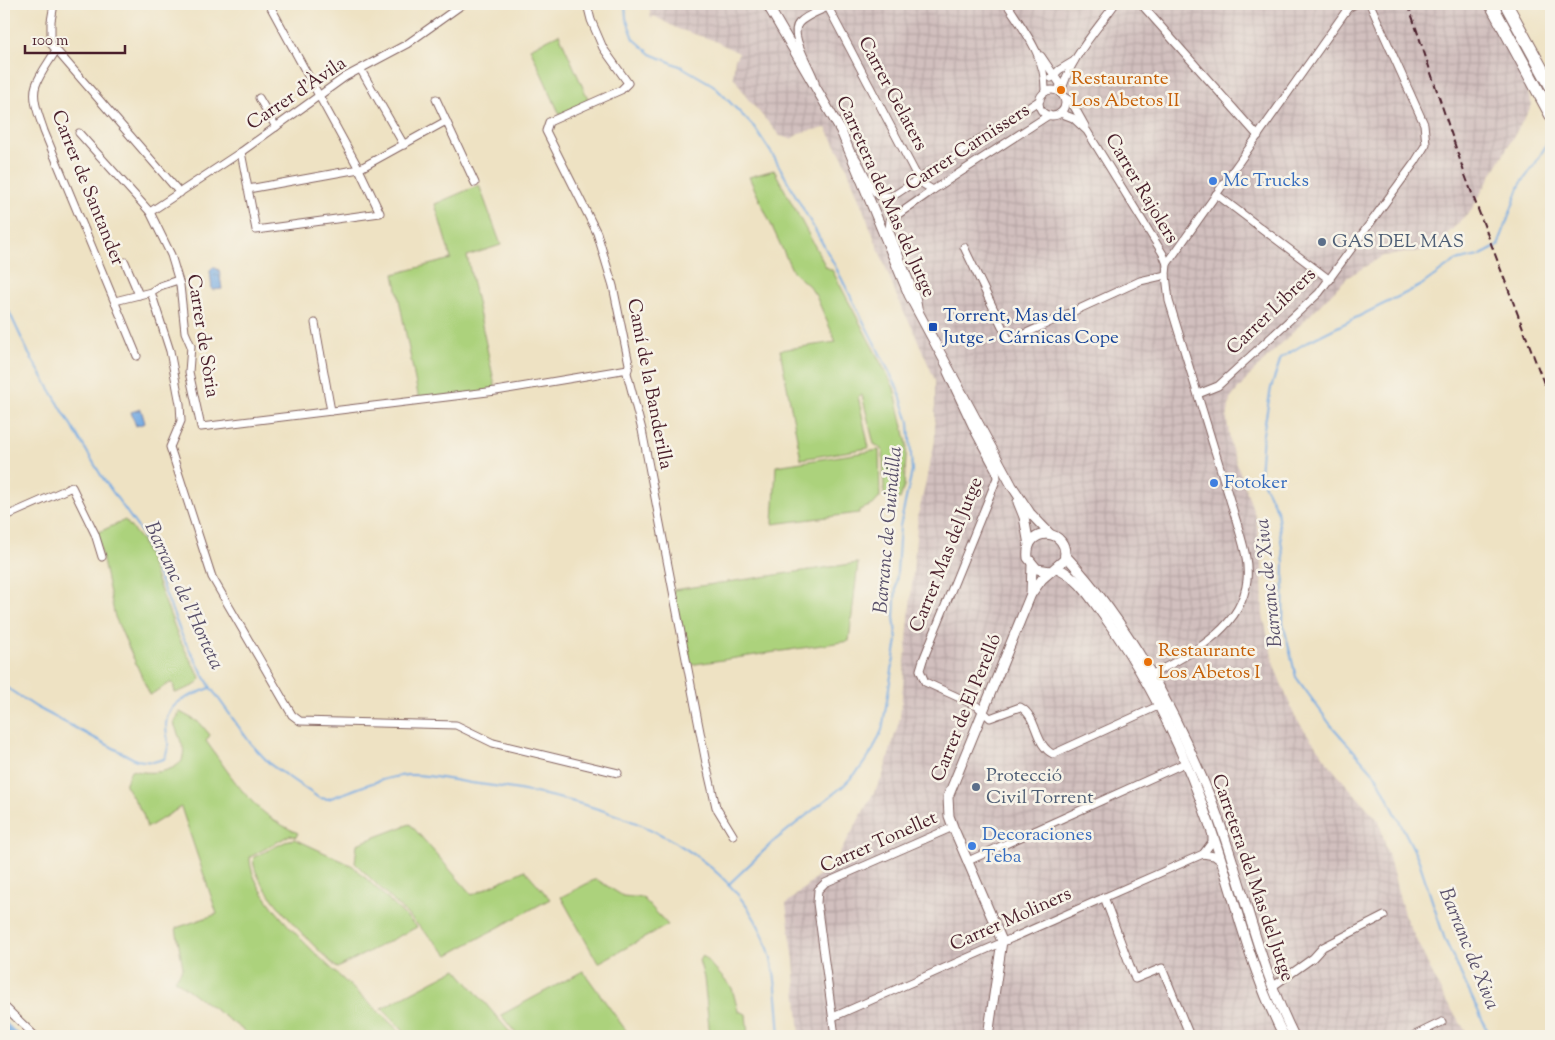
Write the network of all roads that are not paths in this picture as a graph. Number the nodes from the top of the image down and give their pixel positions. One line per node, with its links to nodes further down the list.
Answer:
1 (54, 4): 14 (street)
2 (269, 4): 25 (street)
3 (463, 4): 19 (street, Carrer d'Àvila)
4 (588, 4): 61 (street, Camí de la Banderilla)
5 (767, 4): 22 (street, Carretera del Mas del Jutge)
6 (1008, 4): 15 (street, Carrer Rajolers)
7 (1115, 4): 16 (street)
8 (1141, 4): 36 (street)
9 (1355, 4): 36 (street)
10 (1370, 4): 53 (street, Carrer Librers)
11 (1491, 4): 31 (highway)
12 (1506, 4): 21 (highway)
13 (831, 6): 22 (street); 41 (street, Carrer Gelaters)
14 (56, 50): 45 (street); 56 (street, Carrer de Santander)
15 (1039, 55): 17 (street, Carrer Rajolers); 23 (street, Carrer Rajolers)
16 (1074, 61): 18 (street); 24 (street)
17 (1047, 63): 18 (street); 20 (street, Carrer Rajolers)
18 (1064, 66): 20 (street)
19 (361, 70): 25 (street, Carrer d'Àvila); 37 (street)
20 (1054, 75): 23 (street); 24 (street, Carrer Rajolers)
21 (1549, 81)
22 (816, 87): 38 (street, Carretera del Mas del Jutge)
23 (1045, 89): 24 (street, Carrer Carnissers); 28 (street, Carrer Carnissers)
24 (1061, 94): 29 (street, Carrer Carnissers); 34 (street, Carrer Rajolers)
25 (319, 96): 33 (street, Carrer d'Àvila); 40 (street)
26 (259, 98): 33 (street)
27 (436, 99): 32 (street)
28 (1040, 100): 30 (street, Carrer Carnissers); 41 (street, Carrer Carnissers)
29 (1060, 114): 30 (street, Carrer Carnissers); 34 (street, Carrer Rajolers)
30 (1049, 115): 44 (street, Carrer Carnissers)
31 (1551, 115)
32 (446, 121): 37 (street); 42 (street)
33 (276, 127): 39 (street, Carrer d'Àvila)
34 (1087, 131): 50 (street, Carrer Rajolers)
35 (79, 133): 47 (street, Carrer de Sòria)
36 (1258, 136): 46 (street)
37 (404, 145): 40 (street)
38 (850, 150): 41 (street, Carrer Carnissers); 57 (street, Carretera del Mas del Jutge)
39 (241, 152): 43 (street); 45 (street, Carrer d'Àvila)
40 (359, 169): 43 (street); 43 (street)
41 (918, 178): 44 (street, Carrer Gelaters)
42 (475, 183)
43 (248, 189)
44 (932, 190): 57 (street, Carrer Carnissers)
45 (180, 193): 47 (street, Carrer d'Àvila)
46 (1216, 194): 50 (street); 53 (street)
47 (150, 212): 52 (street, Carrer de Sòria)
48 (964, 247): 51 (street)
49 (125, 262): 55 (street)
50 (1167, 264): 51 (street)
51 (1166, 274): 62 (street)
52 (178, 280): 54 (street); 63 (street, Carrer de Sòria)
53 (1330, 280): 62 (street, Carrer Librers)
54 (151, 292): 55 (street); 77 (street)
55 (139, 295): 56 (street)
56 (115, 301): 60 (street, Carrer de Santander)
57 (919, 314): 59 (street, Carretera del Mas del Jutge)
58 (315, 323): 63 (street)
59 (941, 355): 64 (street, Carretera del Mas del Jutge); 75 (street, Carrer Mas del Jutge)
60 (137, 356)
61 (628, 369): 63 (street); 80 (street, Camí de la Banderilla)
62 (1198, 394): 73 (street)
63 (331, 411)
64 (1012, 486): 66 (street, Carretera del Mas del Jutge); 67 (street, Carretera del Mas del Jutge)
65 (4, 517): 69 (street)
66 (1050, 534): 67 (street); 68 (street)
67 (1030, 545): 70 (street)
68 (1065, 555): 71 (street); 73 (street, Carretera del Mas del Jutge)
69 (102, 557)
70 (1032, 565): 71 (street); 72 (street)
71 (1053, 570): 72 (street); 74 (street, Carretera del Mas del Jutge)
72 (1031, 594): 75 (street, Carrer de El Perelló)
73 (1153, 674): 87 (street, Carretera del Mas del Jutge)
74 (1158, 706): 75 (street); 76 (street, Carretera del Mas del Jutge)
75 (983, 712): 78 (street, Carrer de El Perelló)
76 (1185, 763): 79 (street, Carretera del Mas del Jutge); 82 (street)
77 (618, 773)
78 (953, 827): 82 (street, Carrer de El Perelló); 89 (street, Carrer Tonellet)
79 (1212, 833): 81 (street); 83 (street, Carretera del Mas del Jutge)
80 (732, 836)
81 (1203, 854): 83 (street); 84 (street, Carrer Moliners)
82 (968, 861): 86 (street, Carrer de El Perelló)
83 (1222, 862): 95 (street, Carretera del Mas del Jutge)
84 (1104, 897): 86 (street, Carrer Moliners); 94 (street)
85 (1384, 916): 87 (street)
86 (1002, 941): 89 (street, Carrer Moliners); 93 (street)
87 (1272, 987): 96 (street, Carretera del Mas del Jutge)
88 (4, 1006): 91 (street)
89 (833, 1017): 92 (street, Carrer Tonellet)
90 (1442, 1022): 97 (street)
91 (35, 1036)
92 (835, 1036)
93 (988, 1036)
94 (1190, 1036)
95 (1284, 1036)
96 (1294, 1036)
97 (1415, 1036)

